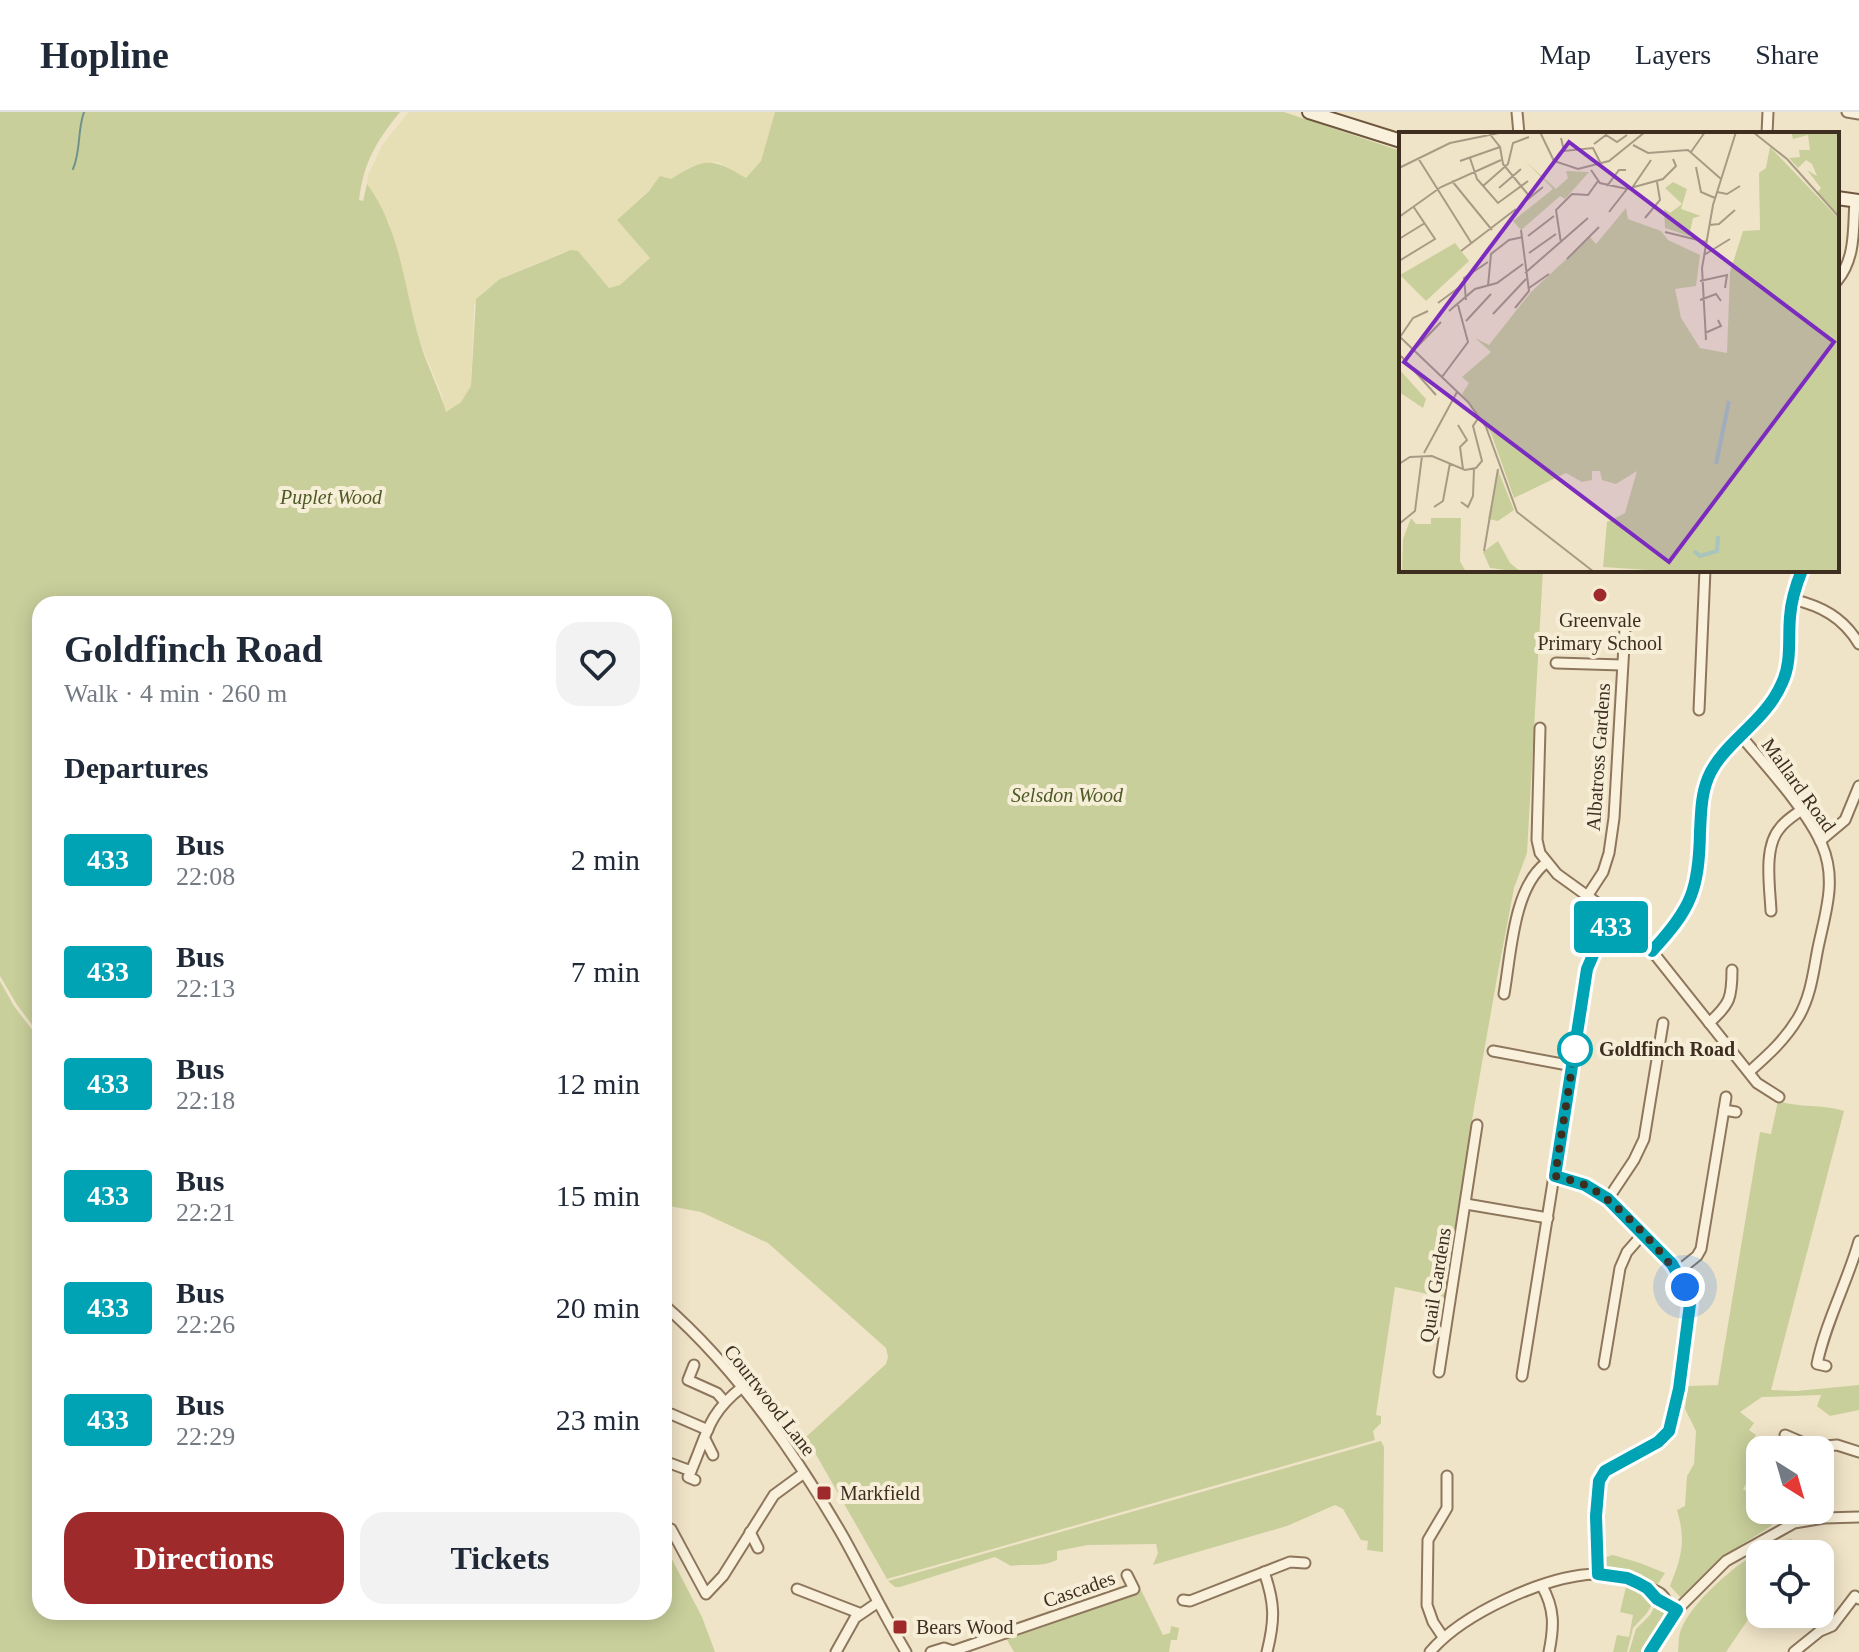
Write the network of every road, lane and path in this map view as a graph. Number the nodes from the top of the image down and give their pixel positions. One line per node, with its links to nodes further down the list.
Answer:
1 (1309, 112): 6 (street)
2 (1517, 112): 7 (street)
3 (1768, 112): 8 (street)
4 (1847, 112): 5 (street)
5 (1859, 114)
6 (1339, 117): 9 (street)
7 (1519, 132)
8 (1767, 132)
9 (1399, 140)
10 (1857, 200): 11 (street)
11 (1839, 279)
12 (1705, 572): 19 (street)
13 (1801, 572): 14 (street)
14 (1792, 599): 16 (street); 21 (street)
15 (1625, 628): 18 (street, Albatross Gardens)
16 (1859, 642)
17 (1556, 663): 18 (street, Albatross Gardens)
18 (1622, 665): 26 (street, Albatross Gardens)
19 (1696, 703)
20 (1540, 728): 25 (street)
21 (1741, 736): 23 (street, Mallard Road); 29 (street)
22 (1859, 786): 24 (street)
23 (1800, 811): 24 (street, Mallard Road); 27 (street)
24 (1820, 841): 36 (street, Mallard Road)
25 (1546, 863): 26 (street); 31 (street)
26 (1588, 895): 28 (street)
27 (1771, 911)
28 (1618, 918): 29 (street); 35 (street)
29 (1652, 951): 32 (street)
30 (1735, 976): 32 (street)
31 (1504, 994)
32 (1709, 1023): 36 (street)
33 (1673, 1035): 43 (street)
34 (1493, 1051): 35 (street)
35 (1573, 1066): 42 (street)
36 (1749, 1072): 38 (street)
37 (1726, 1097): 39 (street)
38 (1779, 1097)
39 (1724, 1110): 40 (street); 48 (street)
40 (1736, 1112)
41 (1477, 1125): 44 (street, Quail Gardens)
42 (1555, 1176): 43 (street); 45 (street)
43 (1608, 1199): 46 (street)
44 (1466, 1204): 45 (street, Quail Gardens); 54 (street, Quail Gardens)
45 (1548, 1218): 55 (street)
46 (1642, 1235): 48 (street); 51 (street)
47 (1859, 1241): 49 (street)
48 (1677, 1272): 72 (street)
49 (1854, 1274): 53 (street)
50 (672, 1313): 56 (street, Courtwood Lane)
51 (1604, 1364)
52 (694, 1365): 57 (street)
53 (1826, 1366)
54 (1439, 1372)
55 (1522, 1376)
56 (741, 1388): 57 (street); 64 (street, Courtwood Lane)
57 (724, 1401): 59 (street)
58 (672, 1415): 59 (street)
59 (706, 1435): 62 (street); 63 (street)
60 (1785, 1435): 61 (street)
61 (1859, 1452)
62 (713, 1455)
63 (672, 1465)
64 (804, 1473): 68 (street); 78 (street, Courtwood Lane)
65 (1447, 1476): 81 (street)
66 (1859, 1517): 79 (street)
67 (672, 1531): 68 (street)
68 (750, 1532): 69 (street)
69 (758, 1548)
70 (1305, 1563): 71 (street)
71 (1264, 1572): 77 (street); 85 (street)
72 (1598, 1574): 74 (street); 79 (street)
73 (1127, 1575): 84 (street, Cascades)
74 (1542, 1586): 81 (street); 87 (street)
75 (797, 1589): 80 (street)
76 (1858, 1596): 89 (street)
77 (1183, 1600)
78 (877, 1603): 80 (street); 83 (street, Courtwood Lane)
79 (1677, 1610): 88 (street)
80 (859, 1613): 82 (street)
81 (1443, 1637): 86 (street)
82 (836, 1652)
83 (906, 1652)
84 (931, 1652)
85 (1267, 1652)
86 (1430, 1652)
87 (1549, 1652)
88 (1650, 1652)
89 (1794, 1652)

